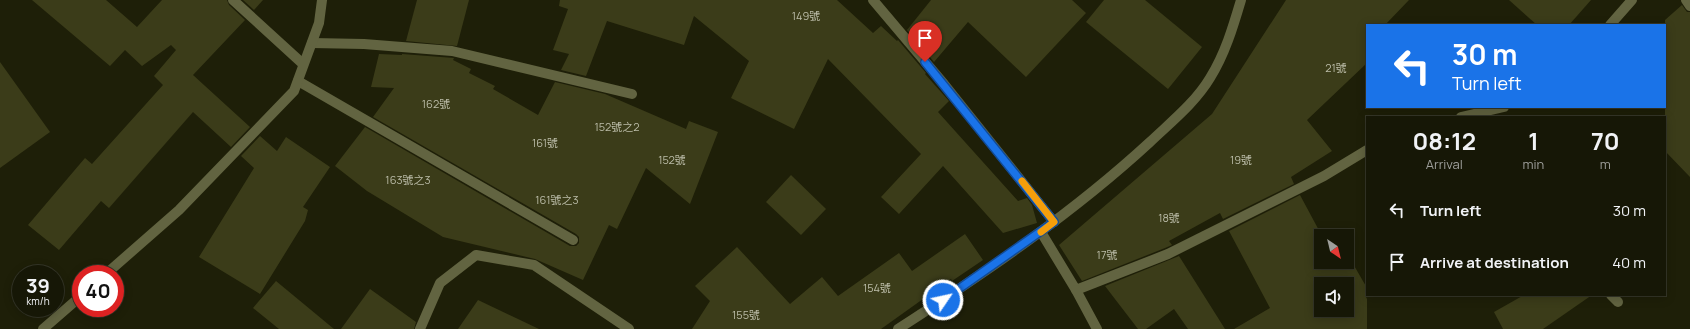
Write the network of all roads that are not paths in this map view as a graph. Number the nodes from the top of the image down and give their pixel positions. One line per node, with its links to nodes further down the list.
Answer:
1 (233, 0): 10 (street)
2 (322, 0): 9 (street)
3 (873, 0): 16 (street)
4 (1241, 0): 16 (street)
5 (1632, 0): 8 (street)
6 (1686, 0): 7 (street)
7 (1690, 6)
8 (1611, 24)
9 (312, 43): 10 (street); 12 (street)
10 (303, 64): 11 (street)
11 (298, 81): 18 (street); 19 (street)
12 (632, 94)
13 (1500, 108): 14 (street)
14 (1465, 116)
15 (1366, 151): 20 (street)
16 (1054, 222): 17 (street)
17 (1041, 232): 20 (street); 25 (street)
18 (573, 240)
19 (116, 265)
20 (1076, 290): 26 (street)
21 (72, 304): 22 (street)
22 (43, 329)
23 (420, 329): 24 (street)
24 (629, 329)
25 (898, 329)
26 (1097, 329)

